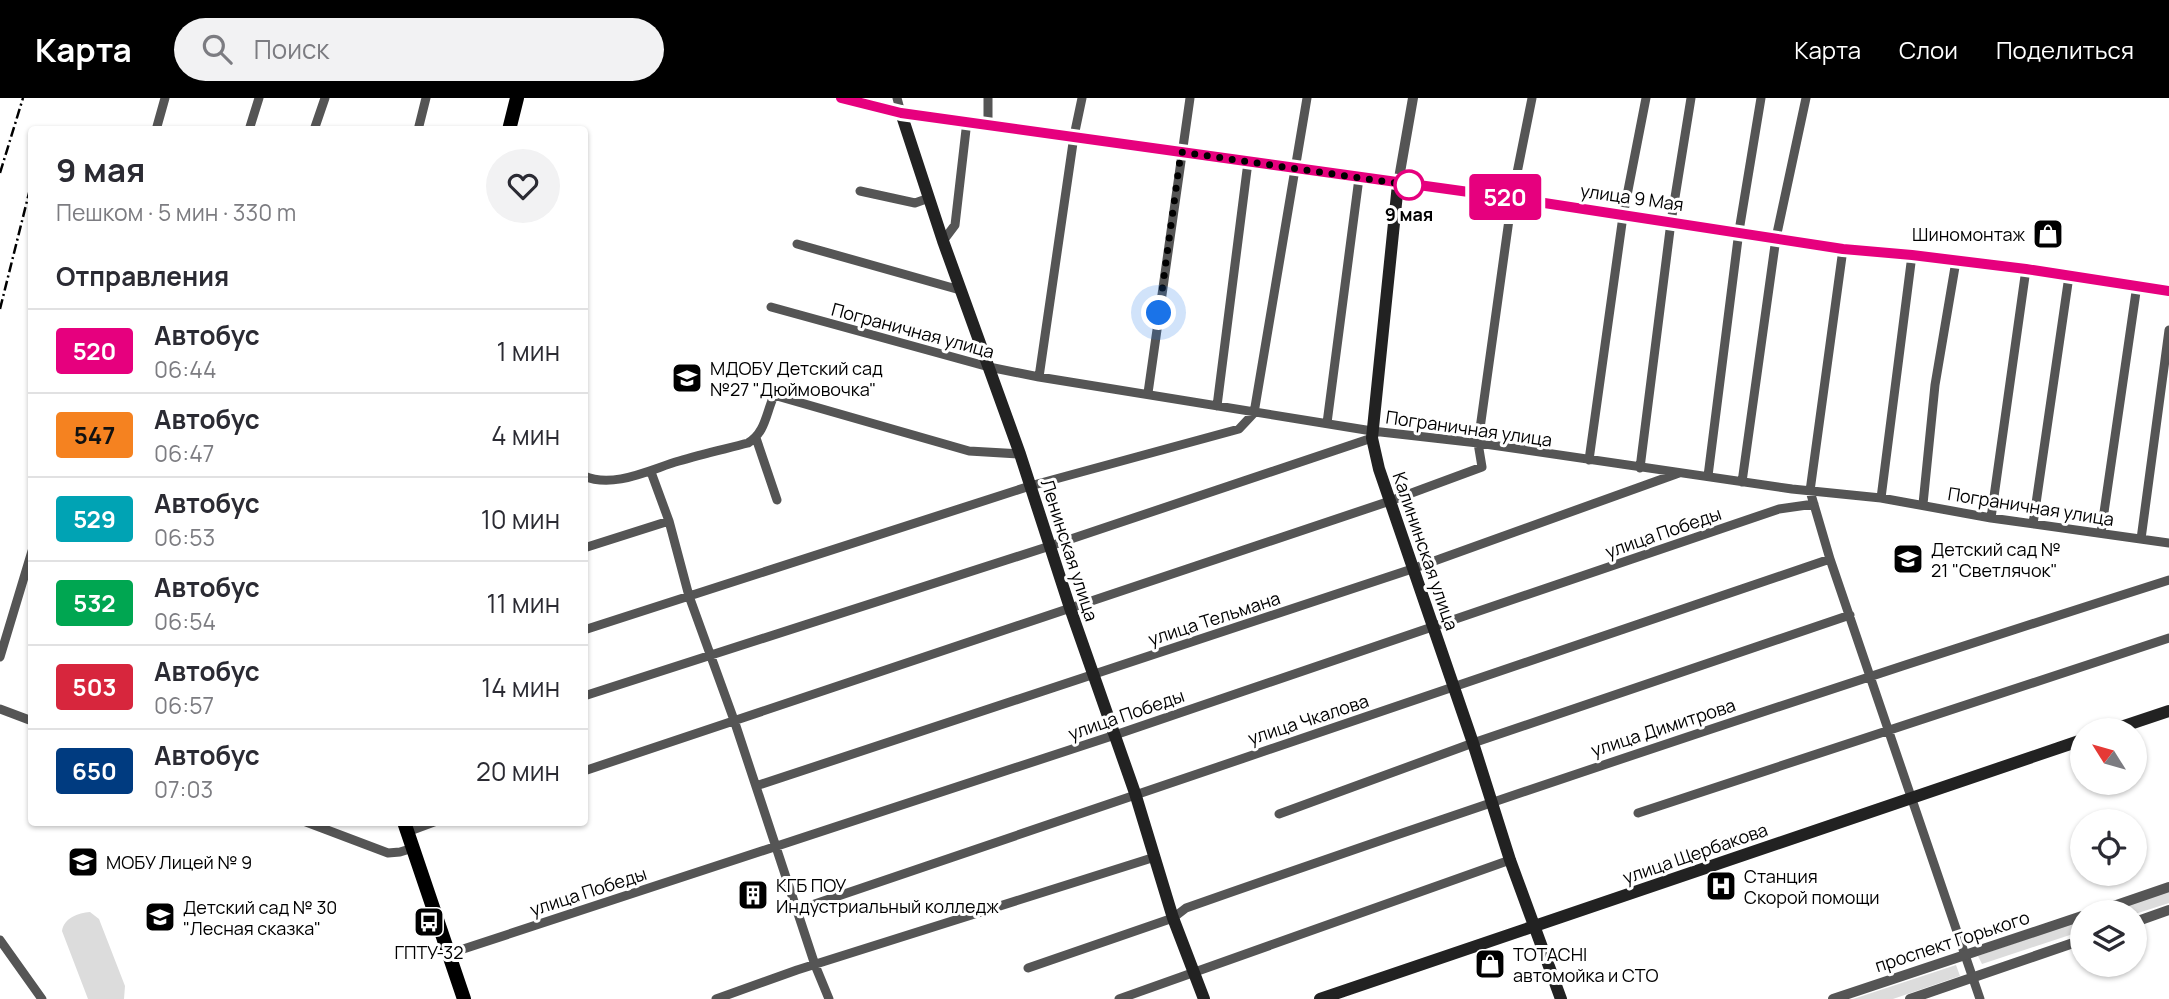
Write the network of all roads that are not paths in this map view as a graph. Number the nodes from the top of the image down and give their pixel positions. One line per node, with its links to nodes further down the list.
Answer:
1 (165, 98): 21 (street)
2 (259, 98): 22 (street)
3 (325, 98): 23 (street)
4 (426, 98): 24 (street)
5 (517, 98): 25 (main road)
6 (841, 98): 18 (main road, улица 9 Мая)
7 (897, 98): 18 (street)
8 (988, 98): 20 (street)
9 (1082, 98): 26 (street)
10 (1190, 98): 27 (street)
11 (1307, 98): 29 (street)
12 (1413, 98): 31 (street, Калининская улица)
13 (1532, 98): 34 (street)
14 (1646, 98): 35 (street)
15 (1691, 98): 36 (street)
16 (1761, 98): 37 (street)
17 (1806, 98): 38 (street)
18 (901, 113): 19 (main road, улица 9 Мая); 33 (main road, Ленинская улица)
19 (967, 121): 20 (main road, улица 9 Мая); 39 (street)
20 (988, 124): 26 (main road, улица 9 Мая)
21 (157, 126)
22 (250, 126)
23 (315, 126)
24 (419, 126)
25 (510, 126)
26 (1074, 136): 27 (main road, улица 9 Мая); 52 (street)
27 (1181, 152): 28 (main road, улица 9 Мая); 53 (street)
28 (1248, 162): 29 (main road, улица 9 Мая); 54 (street)
29 (1294, 168): 30 (main road, улица 9 Мая); 55 (street)
30 (1359, 178): 31 (main road, улица 9 Мая); 56 (street)
31 (1398, 184): 34 (main road, улица 9 Мая); 57 (main road, Калининская улица)
32 (860, 191): 33 (street)
33 (929, 198): 39 (main road, Ленинская улица)
34 (1512, 198): 35 (main road, улица 9 Мая); 59 (street)
35 (1623, 216): 36 (main road, улица 9 Мая); 61 (street)
36 (1671, 222): 37 (main road, улица 9 Мая); 62 (street)
37 (1739, 232): 38 (main road, улица 9 Мая); 65 (street)
38 (1776, 238): 41 (main road, улица 9 Мая); 67 (street)
39 (943, 241): 47 (main road, Ленинская улица)
40 (797, 244): 47 (street)
41 (1843, 249): 42 (main road, улица 9 Мая); 69 (street)
42 (1912, 255): 43 (main road, улица 9 Мая); 70 (street)
43 (1956, 261): 44 (main road, улица 9 Мая); 74 (street)
44 (2026, 269): 45 (main road, улица 9 Мая); 75 (street)
45 (2069, 276): 46 (main road, улица 9 Мая); 77 (street)
46 (2137, 285): 48 (main road, улица 9 Мая); 78 (street)
47 (960, 290): 51 (main road, Ленинская улица)
48 (2169, 291)
49 (771, 307): 51 (street, Пограничная улица)
50 (2169, 330): 79 (street)
51 (989, 367): 52 (street, Пограничная улица); 60 (main road, Ленинская улица)
52 (1039, 377): 53 (street, Пограничная улица)
53 (1148, 393): 54 (street, Пограничная улица)
54 (1217, 406): 55 (street, Пограничная улица)
55 (1254, 412): 56 (street, Пограничная улица); 68 (street)
56 (1327, 423): 57 (street, Пограничная улица)
57 (1372, 435): 59 (street, Пограничная улица); 72 (main road, Калининская улица); 82 (street)
58 (756, 438): 60 (street); 63 (street); 71 (street)
59 (1478, 443): 61 (street, Пограничная улица); 72 (street)
60 (1020, 454): 68 (main road, Ленинская улица)
61 (1589, 460): 62 (street, Пограничная улица)
62 (1640, 468): 64 (street, Пограничная улица)
63 (651, 472): 66 (street); 76 (street)
64 (1680, 472): 65 (street, Пограничная улица); 85 (street, улица Тельмана)
65 (1708, 476): 67 (street, Пограничная улица)
66 (588, 477)
67 (1742, 482): 69 (street, Пограничная улица)
68 (1030, 486): 82 (main road, Ленинская улица); 87 (street)
69 (1810, 491): 70 (street, Пограничная улица); 73 (street)
70 (1881, 498): 74 (street, Пограничная улица)
71 (777, 500)
72 (1390, 501): 85 (main road, Калининская улица); 88 (street)
73 (1814, 504): 83 (street); 90 (street, улица Победы)
74 (1923, 504): 75 (street, Пограничная улица)
75 (1991, 518): 77 (street, Пограничная улица)
76 (669, 521): 81 (street); 87 (street)
77 (2033, 524): 78 (street, Пограничная улица)
78 (2101, 533): 79 (street, Пограничная улица)
79 (2141, 539): 80 (street, Пограничная улица)
80 (2169, 543)
81 (588, 547)
82 (1050, 547): 88 (main road, Ленинская улица); 93 (street)
83 (1830, 559): 89 (street); 97 (street, улица Чкалова)
84 (28, 564): 94 (street)
85 (1412, 569): 90 (main road, Калининская улица); 95 (street, улица Тельмана)
86 (2169, 580): 96 (street, улица Димитрова)
87 (690, 596): 91 (street); 93 (street)
88 (1070, 608): 95 (main road, Ленинская улица); 103 (street)
89 (1850, 615): 96 (street); 106 (street)
90 (1433, 626): 97 (main road, Калининская улица); 105 (street, улица Победы)
91 (588, 629)
92 (2169, 638): 104 (street)
93 (709, 655): 98 (street); 103 (street)
94 (0, 657)
95 (1094, 675): 105 (main road, Ленинская улица); 109 (street, улица Тельмана)
96 (1870, 675): 104 (street); 112 (street, улица Димитрова)
97 (1453, 687): 106 (main road, Калининская улица); 110 (street, улица Чкалова)
98 (588, 695)
99 (0, 709): 102 (street)
100 (2169, 711): 101 (main road)
101 (2147, 718)
102 (28, 720)
103 (734, 720): 108 (street); 109 (street)
104 (1890, 731): 111 (street); 113 (street)
105 (1115, 735): 110 (main road, Ленинская улица); 117 (street, улица Победы)
106 (1474, 743): 112 (main road, Калининская улица); 114 (street)
107 (2070, 744): 111 (main road, улица Щербакова)
108 (588, 770)
109 (756, 786): 117 (street)
110 (1135, 793): 119 (main road, Ленинская улица); 123 (street, улица Чкалова)
111 (1910, 797): 128 (main road, улица Щербакова); 132 (street)
112 (1492, 801): 120 (main road, Калининская улица); 125 (street, улица Димитрова)
113 (1638, 813)
114 (1279, 814)
115 (317, 826): 118 (street)
116 (406, 827): 118 (main road)
117 (775, 846): 123 (street); 131 (street, улица Победы)
118 (413, 848): 131 (main road)
119 (1155, 857): 125 (main road, Ленинская улица); 133 (street)
120 (1510, 860): 128 (main road, Калининская улица); 135 (street)
121 (2169, 887): 122 (street)
122 (2131, 900)
123 (797, 910): 133 (street)
124 (2169, 910): 126 (street)
125 (1174, 918): 134 (street, улица Димитрова); 135 (main road, Ленинская улица)
126 (2147, 918)
127 (2070, 920): 132 (street, проспект Горького)
128 (1536, 926): 143 (main road, улица Щербакова); 144 (main road, Калининская улица)
129 (0, 940): 137 (street)
130 (2070, 944): 136 (street)
131 (448, 954): 138 (main road)
132 (1965, 956): 136 (street); 145 (street, проспект Горького)
133 (815, 965): 139 (street); 140 (street)
134 (1028, 968)
135 (1195, 973): 141 (street); 142 (main road, Ленинская улица)
136 (1972, 978): 146 (street); 147 (street)
137 (42, 999)
138 (464, 999)
139 (716, 999)
140 (828, 999)
141 (1119, 999)
142 (1204, 999)
143 (1320, 999)
144 (1561, 999)
145 (1833, 999)
146 (1910, 999)
147 (1980, 999)

